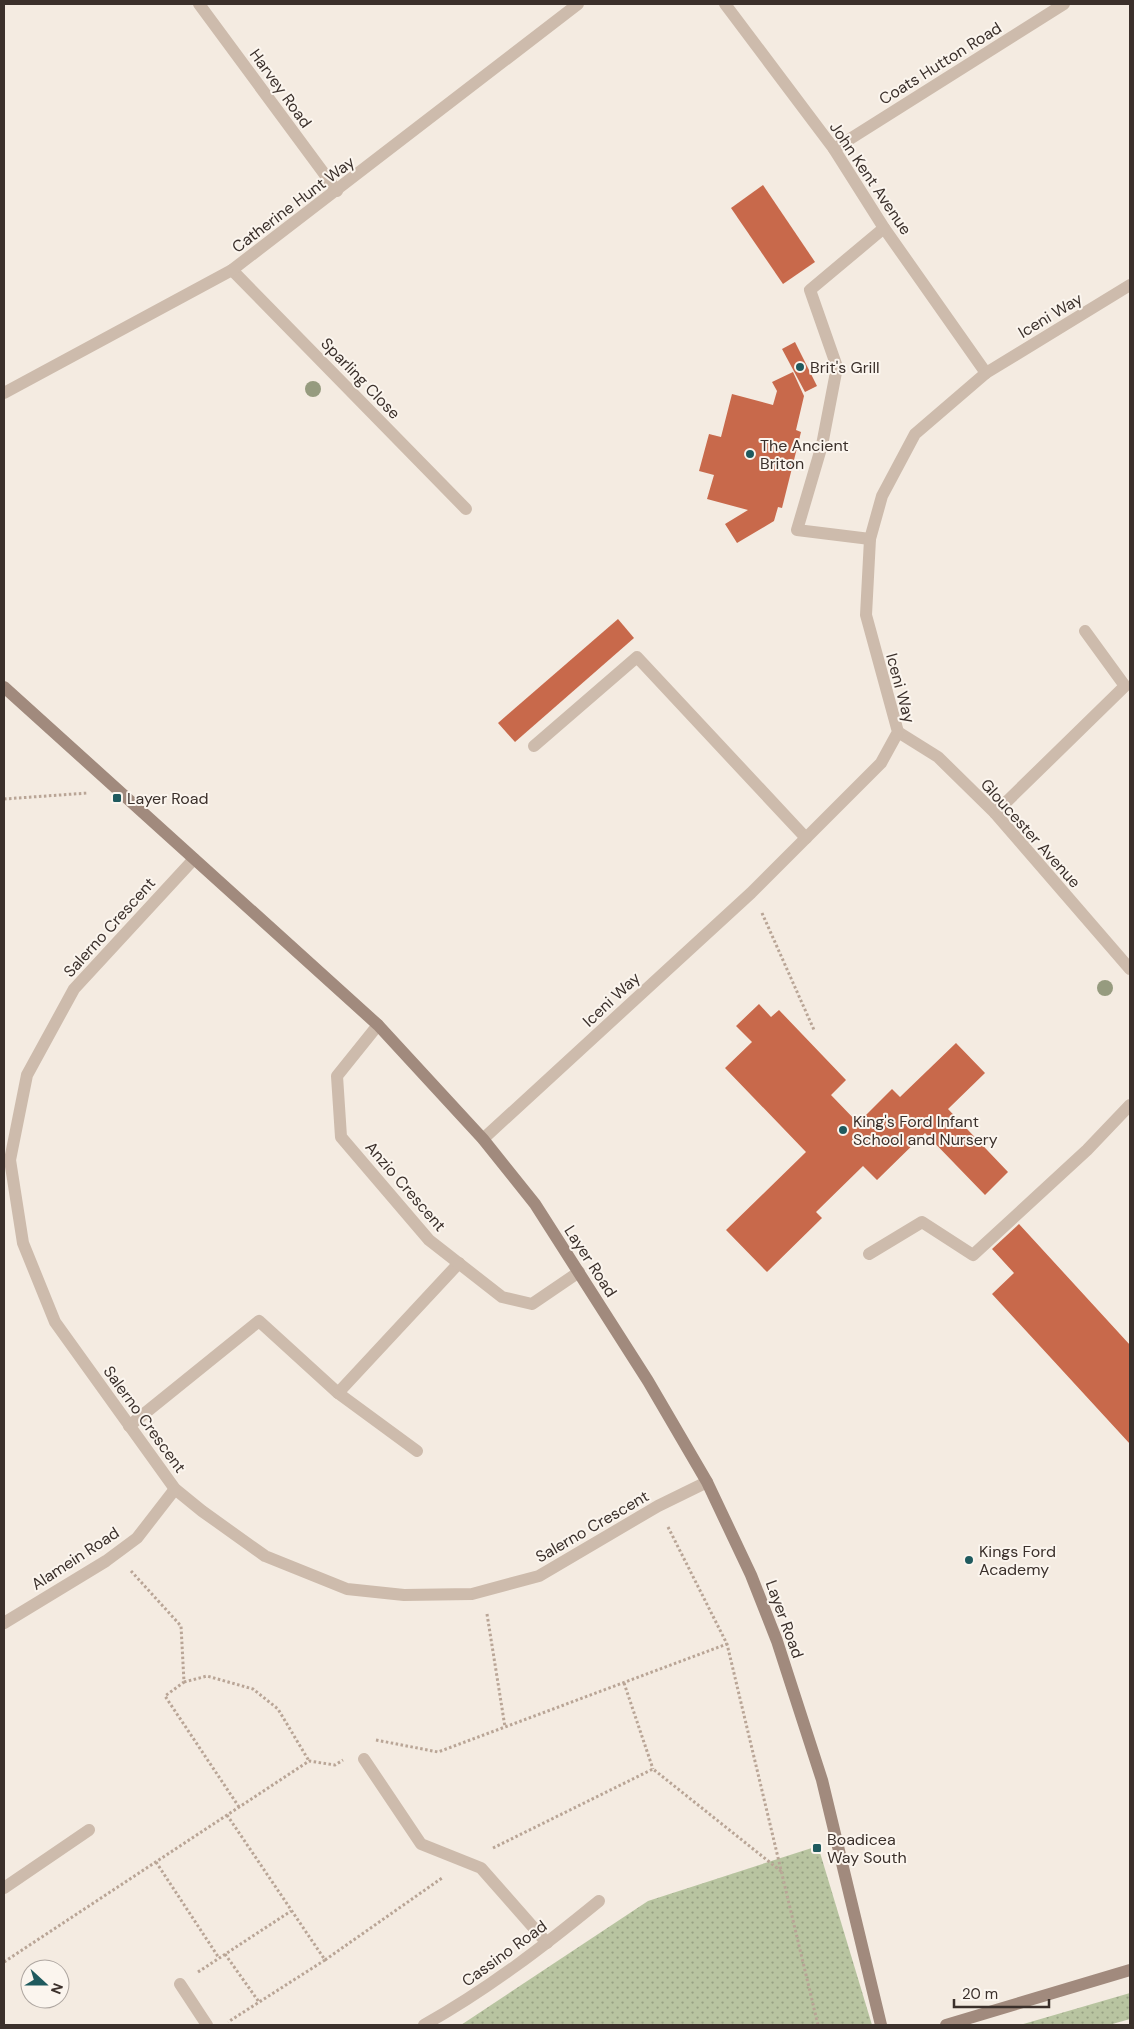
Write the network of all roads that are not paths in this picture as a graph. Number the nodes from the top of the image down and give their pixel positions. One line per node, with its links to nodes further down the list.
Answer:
1 (200, 4): 6 (street, Harvey Road)
2 (578, 4): 6 (street, Catherine Hunt Way)
3 (725, 4): 5 (street, John Kent Avenue)
4 (1064, 4): 5 (street, Coats Hutton Road)
5 (834, 149): 7 (street, John Kent Avenue)
6 (337, 191): 8 (street, Catherine Hunt Way)
7 (884, 228): 10 (street, John Kent Avenue); 13 (street)
8 (232, 270): 11 (street, Catherine Hunt Way); 12 (street, Sparling Close)
9 (1130, 285): 10 (street, Iceni Way)
10 (986, 373): 13 (street, Iceni Way)
11 (4, 393)
12 (466, 509)
13 (870, 538): 16 (street, Iceni Way)
14 (1086, 631): 18 (street)
15 (4, 687): 20 (main road, Layer Road)
16 (898, 732): 18 (street, Gloucester Avenue); 19 (street, Iceni Way)
17 (534, 746): 19 (street)
18 (995, 814): 21 (street, Gloucester Avenue)
19 (806, 838): 24 (street, Iceni Way)
20 (194, 859): 22 (main road, Layer Road); 25 (street, Salerno Crescent)
21 (1130, 969)
22 (378, 1025): 24 (main road, Layer Road); 27 (street, Anzio Crescent)
23 (1130, 1105): 26 (street)
24 (483, 1139): 28 (main road, Layer Road)
25 (7, 1160): 30 (street, Salerno Crescent)
26 (869, 1254)
27 (458, 1263): 28 (street, Anzio Crescent); 29 (street)
28 (579, 1272): 32 (main road, Layer Road)
29 (338, 1393): 30 (street); 31 (street)
30 (129, 1426): 33 (street, Salerno Crescent)
31 (417, 1451)
32 (706, 1482): 33 (street, Salerno Crescent); 44 (main road, Layer Road)
33 (175, 1489): 34 (street, Alamein Road)
34 (4, 1623)
35 (364, 1759): 39 (street)
36 (89, 1830): 37 (street)
37 (4, 1888)
38 (599, 1901): 39 (street, Cassino Road)
39 (547, 1943): 43 (street, Cassino Road)
40 (1130, 1970): 45 (main road)
41 (180, 1984): 42 (street)
42 (207, 2025)
43 (424, 2025)
44 (881, 2025)
45 (946, 2025)

